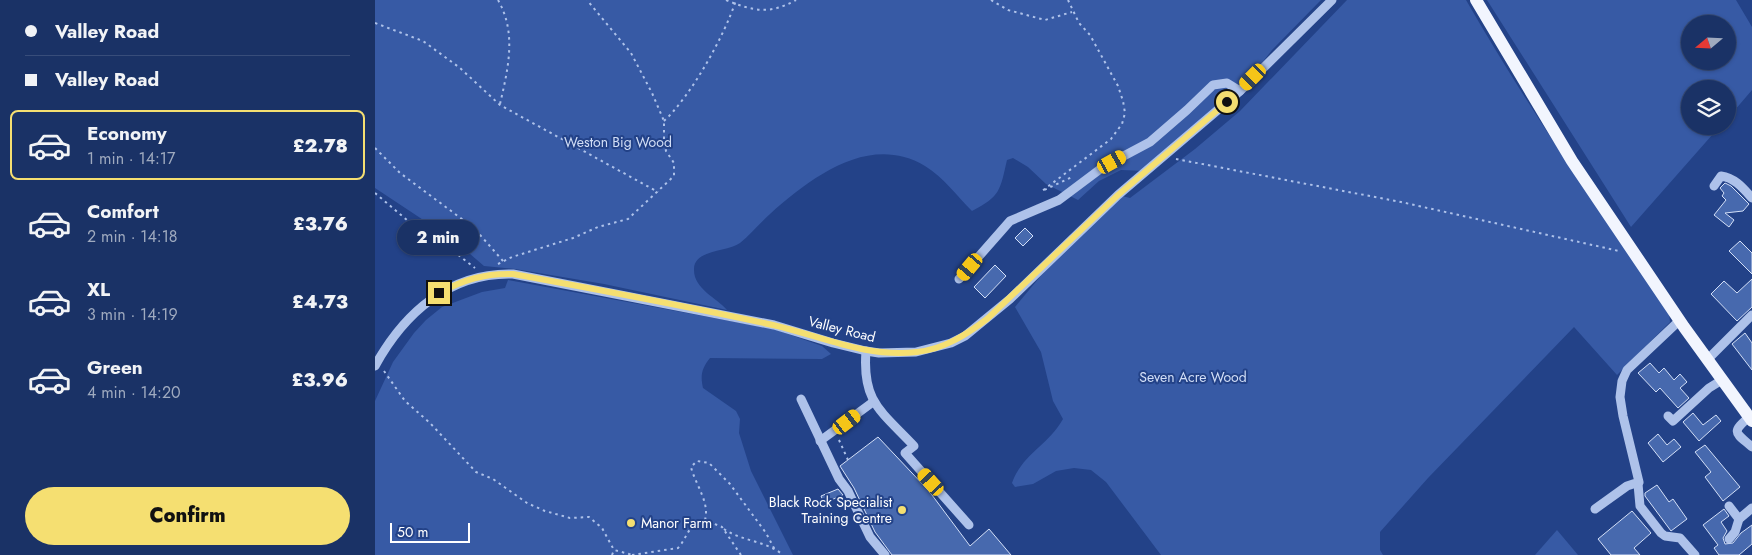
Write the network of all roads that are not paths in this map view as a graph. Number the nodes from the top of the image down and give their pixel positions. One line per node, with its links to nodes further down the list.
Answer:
1 (1331, 0): 3 (street, Valley Road)
2 (1476, 0): 8 (main road)
3 (1240, 91): 6 (street); 9 (street, Valley Road)
4 (1714, 186): 5 (street)
5 (1752, 198)
6 (959, 279)
7 (1752, 314): 10 (street)
8 (1679, 320): 10 (main road); 19 (street)
9 (866, 351): 11 (street, Valley Road); 14 (street)
10 (1707, 360): 12 (main road)
11 (377, 363)
12 (1723, 380): 15 (street); 16 (main road)
13 (801, 400): 17 (street)
14 (873, 402): 17 (street); 24 (street)
15 (1668, 416)
16 (1751, 419): 18 (street)
17 (820, 441): 26 (street)
18 (1752, 447)
19 (1638, 484): 22 (street); 27 (street)
20 (1729, 506): 23 (street)
21 (1752, 508): 23 (street)
22 (1595, 509)
23 (1739, 519): 25 (street)
24 (969, 525)
25 (1729, 539)
26 (885, 555)
27 (1695, 555)

